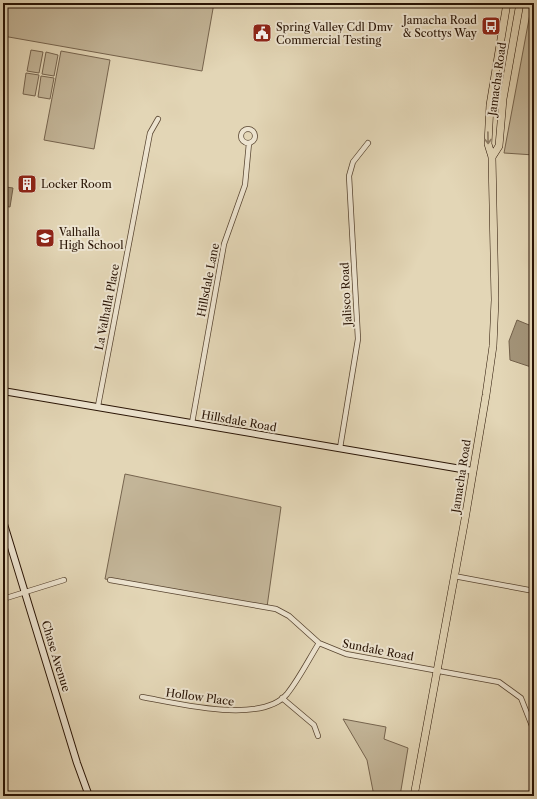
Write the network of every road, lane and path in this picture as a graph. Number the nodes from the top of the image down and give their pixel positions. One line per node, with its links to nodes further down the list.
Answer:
1 (507, 3): 6 (main road, Jamacha Road, one-way to 6)
2 (520, 3): 6 (main road, Jamacha Road)
3 (158, 119): 8 (street, La Valhalla Place)
4 (250, 143): 9 (street, Hillsdale Lane)
5 (368, 143): 10 (street, Jalisco Road)
6 (492, 157): 11 (main road, Jamacha Road)
7 (3, 391): 8 (street, Hillsdale Road)
8 (98, 406): 9 (street, Hillsdale Road)
9 (192, 423): 10 (street, Hillsdale Road)
10 (340, 448): 11 (street, Hillsdale Road)
11 (472, 471): 13 (main road, Jamacha Road)
12 (3, 521): 16 (street, Chase Avenue)
13 (454, 576): 17 (street); 20 (main road, Jamacha Road)
14 (64, 580): 16 (street)
15 (110, 580): 19 (street, Sundale Road)
16 (26, 591): 18 (street); 25 (street, Chase Avenue)
17 (534, 591)
18 (3, 599)
19 (319, 643): 20 (street, Sundale Road); 22 (street, Hollow Place)
20 (438, 670): 23 (street, Sundale Road); 26 (main road, Jamacha Road)
21 (142, 697): 22 (street, Hollow Place)
22 (282, 698): 24 (street)
23 (534, 732)
24 (318, 736)
25 (89, 796)
26 (414, 796)

